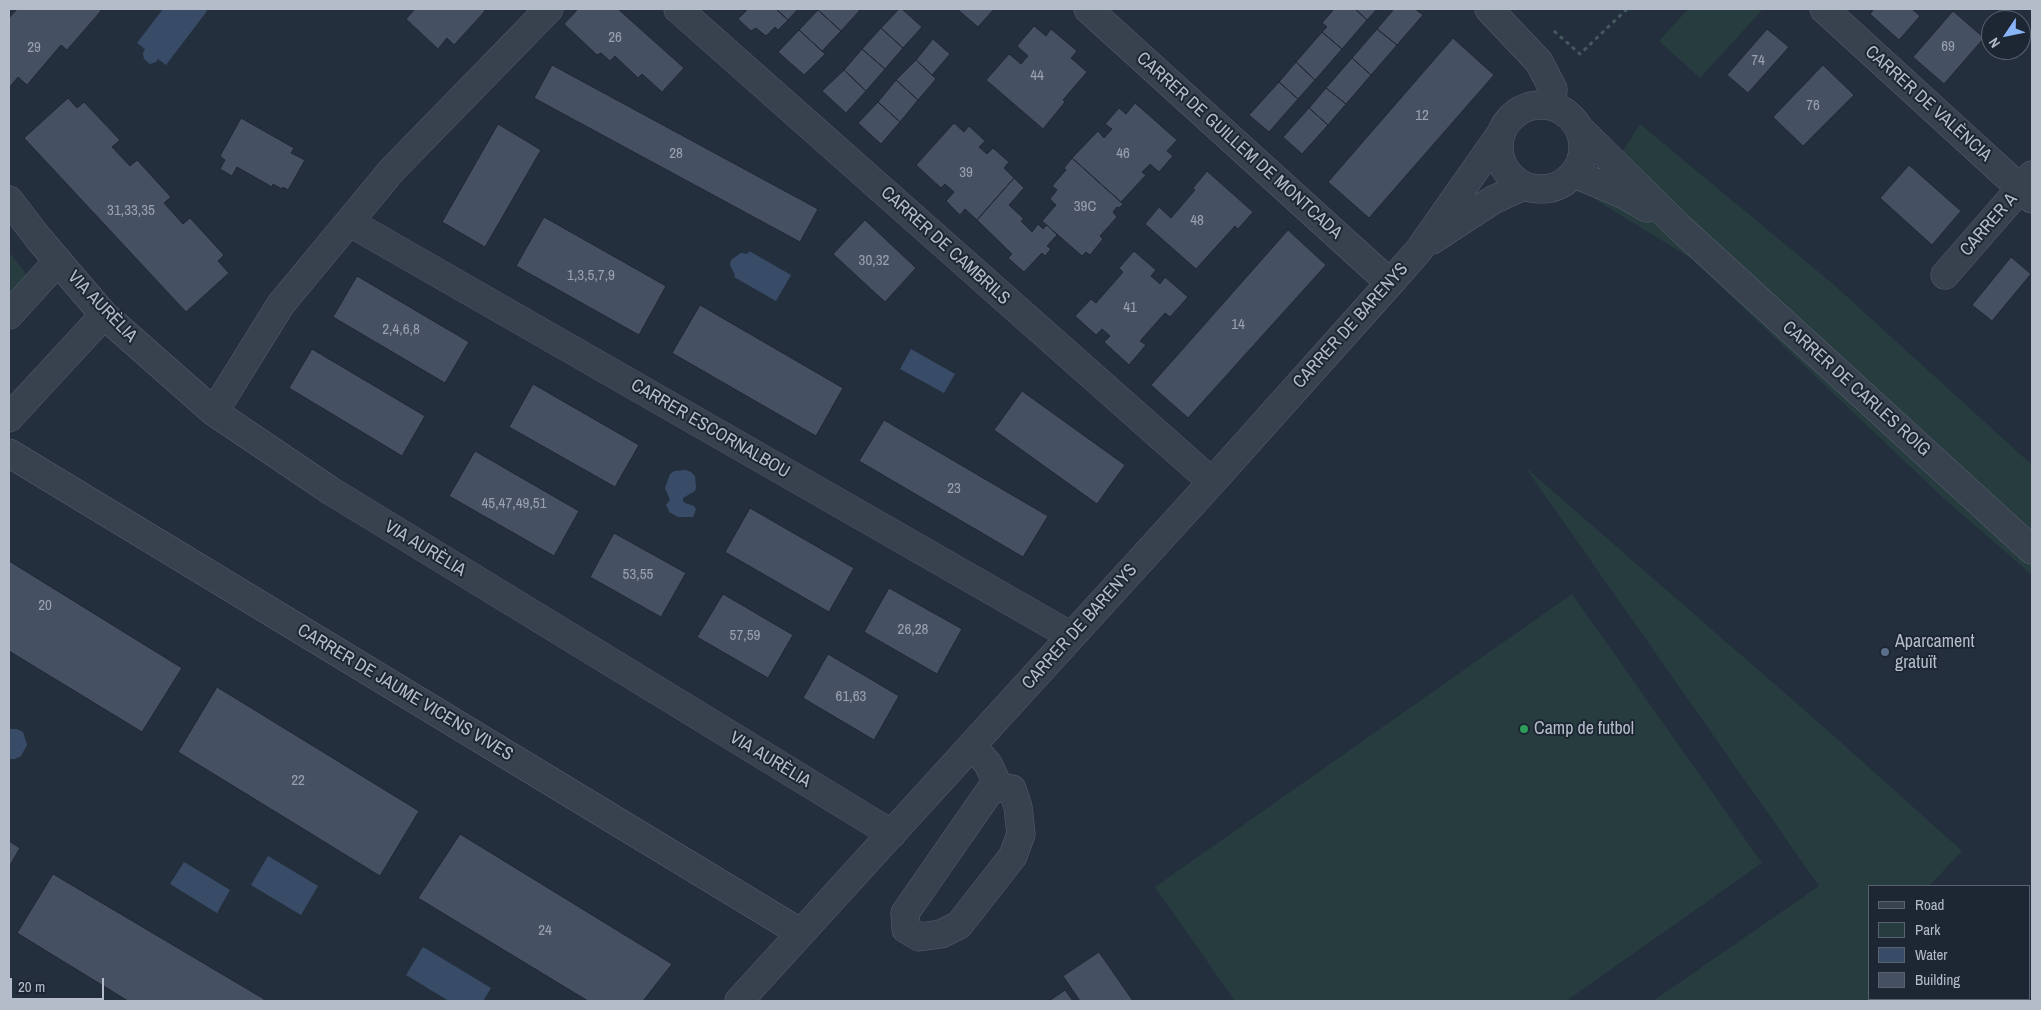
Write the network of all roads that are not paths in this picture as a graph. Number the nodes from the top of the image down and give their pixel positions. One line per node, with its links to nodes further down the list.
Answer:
1 (549, 9): 13 (street)
2 (678, 9): 24 (street, CARRER DE CAMBRILS)
3 (1088, 9): 18 (street, CARRER DE GUILLEM DE MONTCADA)
4 (1489, 9): 6 (street)
5 (1824, 9): 11 (street, CARRER DE VALÈNCIA)
6 (1552, 105): 7 (street); 8 (street)
7 (1580, 129): 9 (street); 14 (street, CARRER DE CARLES ROIG)
8 (1499, 136): 10 (street); 15 (street)
9 (1574, 174): 10 (street); 14 (street, CARRER DE CARLES ROIG)
10 (1523, 186): 15 (street)
11 (2028, 188): 17 (street, CARRER A)
12 (9, 200): 16 (street, VIA AURÈLIA)
13 (349, 222): 21 (street); 26 (street, CARRER ESCORNALBOU)
14 (1679, 227): 25 (street, CARRER DE CARLES ROIG)
15 (1418, 250): 18 (street, CARRER DE BARENYS)
16 (58, 261): 19 (street); 20 (street, VIA AURÈLIA)
17 (1945, 275)
18 (1390, 283): 24 (street, CARRER DE BARENYS)
19 (9, 315)
20 (104, 315): 21 (street, VIA AURÈLIA); 22 (street)
21 (214, 412): 29 (street, VIA AURÈLIA)
22 (9, 418)
23 (9, 453): 30 (street, CARRER DE JAUME VICENS VIVES)
24 (1212, 482): 26 (street, CARRER DE BARENYS)
25 (2032, 550)
26 (1071, 636): 27 (street, CARRER DE BARENYS)
27 (972, 745): 28 (street); 29 (street, CARRER DE BARENYS)
28 (999, 787): 28 (street)
29 (892, 834): 30 (street, CARRER DE BARENYS)
30 (801, 933): 31 (street, CARRER DE BARENYS)
31 (739, 1001)

